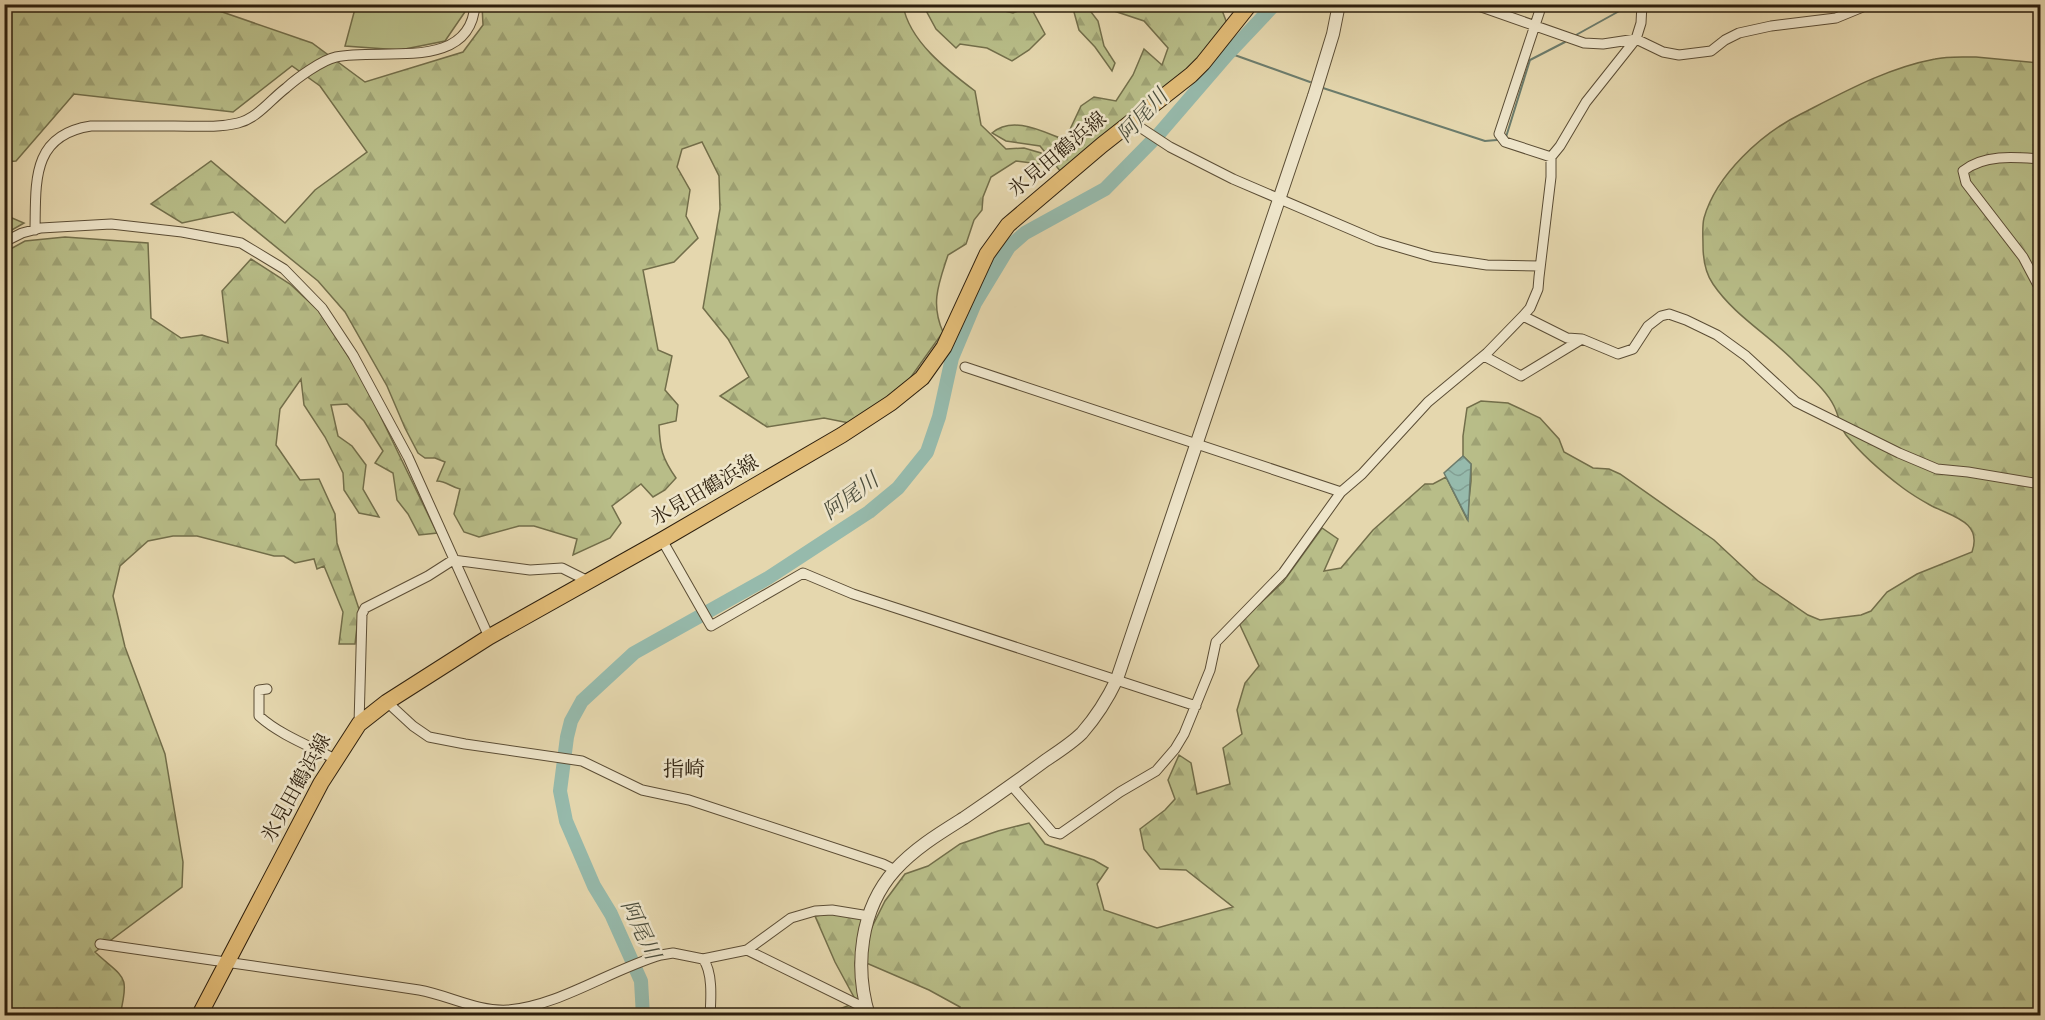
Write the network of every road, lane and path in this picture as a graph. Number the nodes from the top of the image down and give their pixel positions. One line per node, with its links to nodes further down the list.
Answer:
1 (475, 4): 14 (street)
2 (1250, 4): 10 (main road, 氷見田鶴浜線)
3 (1339, 4): 13 (street)
4 (1473, 4): 8 (street)
5 (1542, 4): 8 (street)
6 (1642, 4): 9 (street)
7 (1870, 4): 9 (street)
8 (1536, 26): 9 (street); 11 (street)
9 (1636, 39): 11 (street)
10 (1137, 126): 13 (street); 27 (main road, 氷見田鶴浜線)
11 (1551, 157): 16 (street)
12 (2040, 159): 17 (street)
13 (1279, 200): 16 (street); 24 (street)
14 (35, 230): 15 (street); 28 (street)
15 (4, 242)
16 (1540, 266): 18 (street)
17 (2040, 289)
18 (1523, 316): 19 (street); 20 (street)
19 (1582, 339): 20 (street); 25 (street)
20 (1484, 356): 26 (street)
21 (2040, 356): 23 (street)
22 (965, 367): 24 (street)
23 (2040, 371)
24 (1196, 444): 26 (street); 31 (street)
25 (2040, 484)
26 (1341, 492): 34 (street)
27 (662, 540): 29 (main road, 氷見田鶴浜線); 31 (street)
28 (453, 560): 29 (street); 30 (street); 35 (street)
29 (590, 582): 30 (main road, 氷見田鶴浜線)
30 (489, 637): 33 (main road, 氷見田鶴浜線)
31 (1117, 680): 34 (street); 37 (street)
32 (267, 689): 36 (street)
33 (387, 702): 35 (main road, 氷見田鶴浜線); 38 (street)
34 (1196, 706): 37 (street)
35 (359, 724): 36 (main road, 氷見田鶴浜線)
36 (335, 759): 43 (main road, 氷見田鶴浜線)
37 (1012, 786): 38 (street)
38 (895, 870): 39 (street)
39 (869, 916): 41 (street); 44 (street)
40 (100, 944): 43 (street)
41 (747, 950): 42 (street); 44 (street)
42 (703, 958): 43 (street); 46 (street)
43 (227, 962): 45 (main road, 氷見田鶴浜線)
44 (868, 1012)
45 (200, 1016)
46 (710, 1016)

